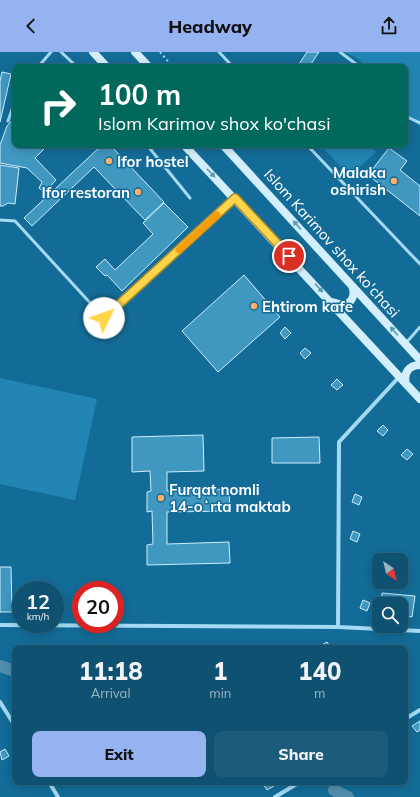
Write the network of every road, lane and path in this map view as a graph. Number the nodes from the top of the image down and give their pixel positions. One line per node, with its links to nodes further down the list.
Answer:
1 (52, 52): 8 (lane)
2 (62, 52): 9 (lane)
3 (92, 52): 10 (main road)
4 (134, 52): 11 (main road)
5 (160, 52): 12 (path)
6 (219, 52): 13 (lane)
7 (340, 52): 14 (lane)
8 (41, 64)
9 (74, 64)
10 (105, 64)
11 (146, 64)
12 (170, 64)
13 (230, 64)
14 (356, 64)
15 (12, 110): 17 (lane)
16 (408, 117): 18 (lane)
17 (8, 121)
18 (420, 123)
19 (149, 148): 23 (lane)
20 (187, 148): 24 (main road, one-way to 24)
21 (226, 148): 27 (main road, Islom Karimov shox ko'chasi, one-way to 21)
22 (310, 148): 26 (lane)
23 (190, 198)
24 (235, 198): 25 (lane); 28 (main road, one-way to 28)
25 (0, 220)
26 (420, 264)
27 (352, 284): 28 (main road); 30 (main road, Islom Karimov shox ko'chasi, one-way to 27)
28 (332, 302): 33 (main road)
29 (420, 327): 30 (lane)
30 (405, 344): 31 (main road, Islom Karimov shox ko'chasi)
31 (420, 360)
32 (420, 365): 34 (main road)
33 (400, 377): 34 (main road); 37 (street)
34 (407, 385): 35 (main road)
35 (420, 399)
36 (0, 625): 37 (street)
37 (338, 627): 38 (street)
38 (420, 631)
39 (0, 702): 42 (street)
40 (420, 710): 41 (street)
41 (408, 717)
42 (12, 721)
43 (51, 785): 45 (street)
44 (295, 785): 46 (street)
45 (58, 797)
46 (275, 797)

